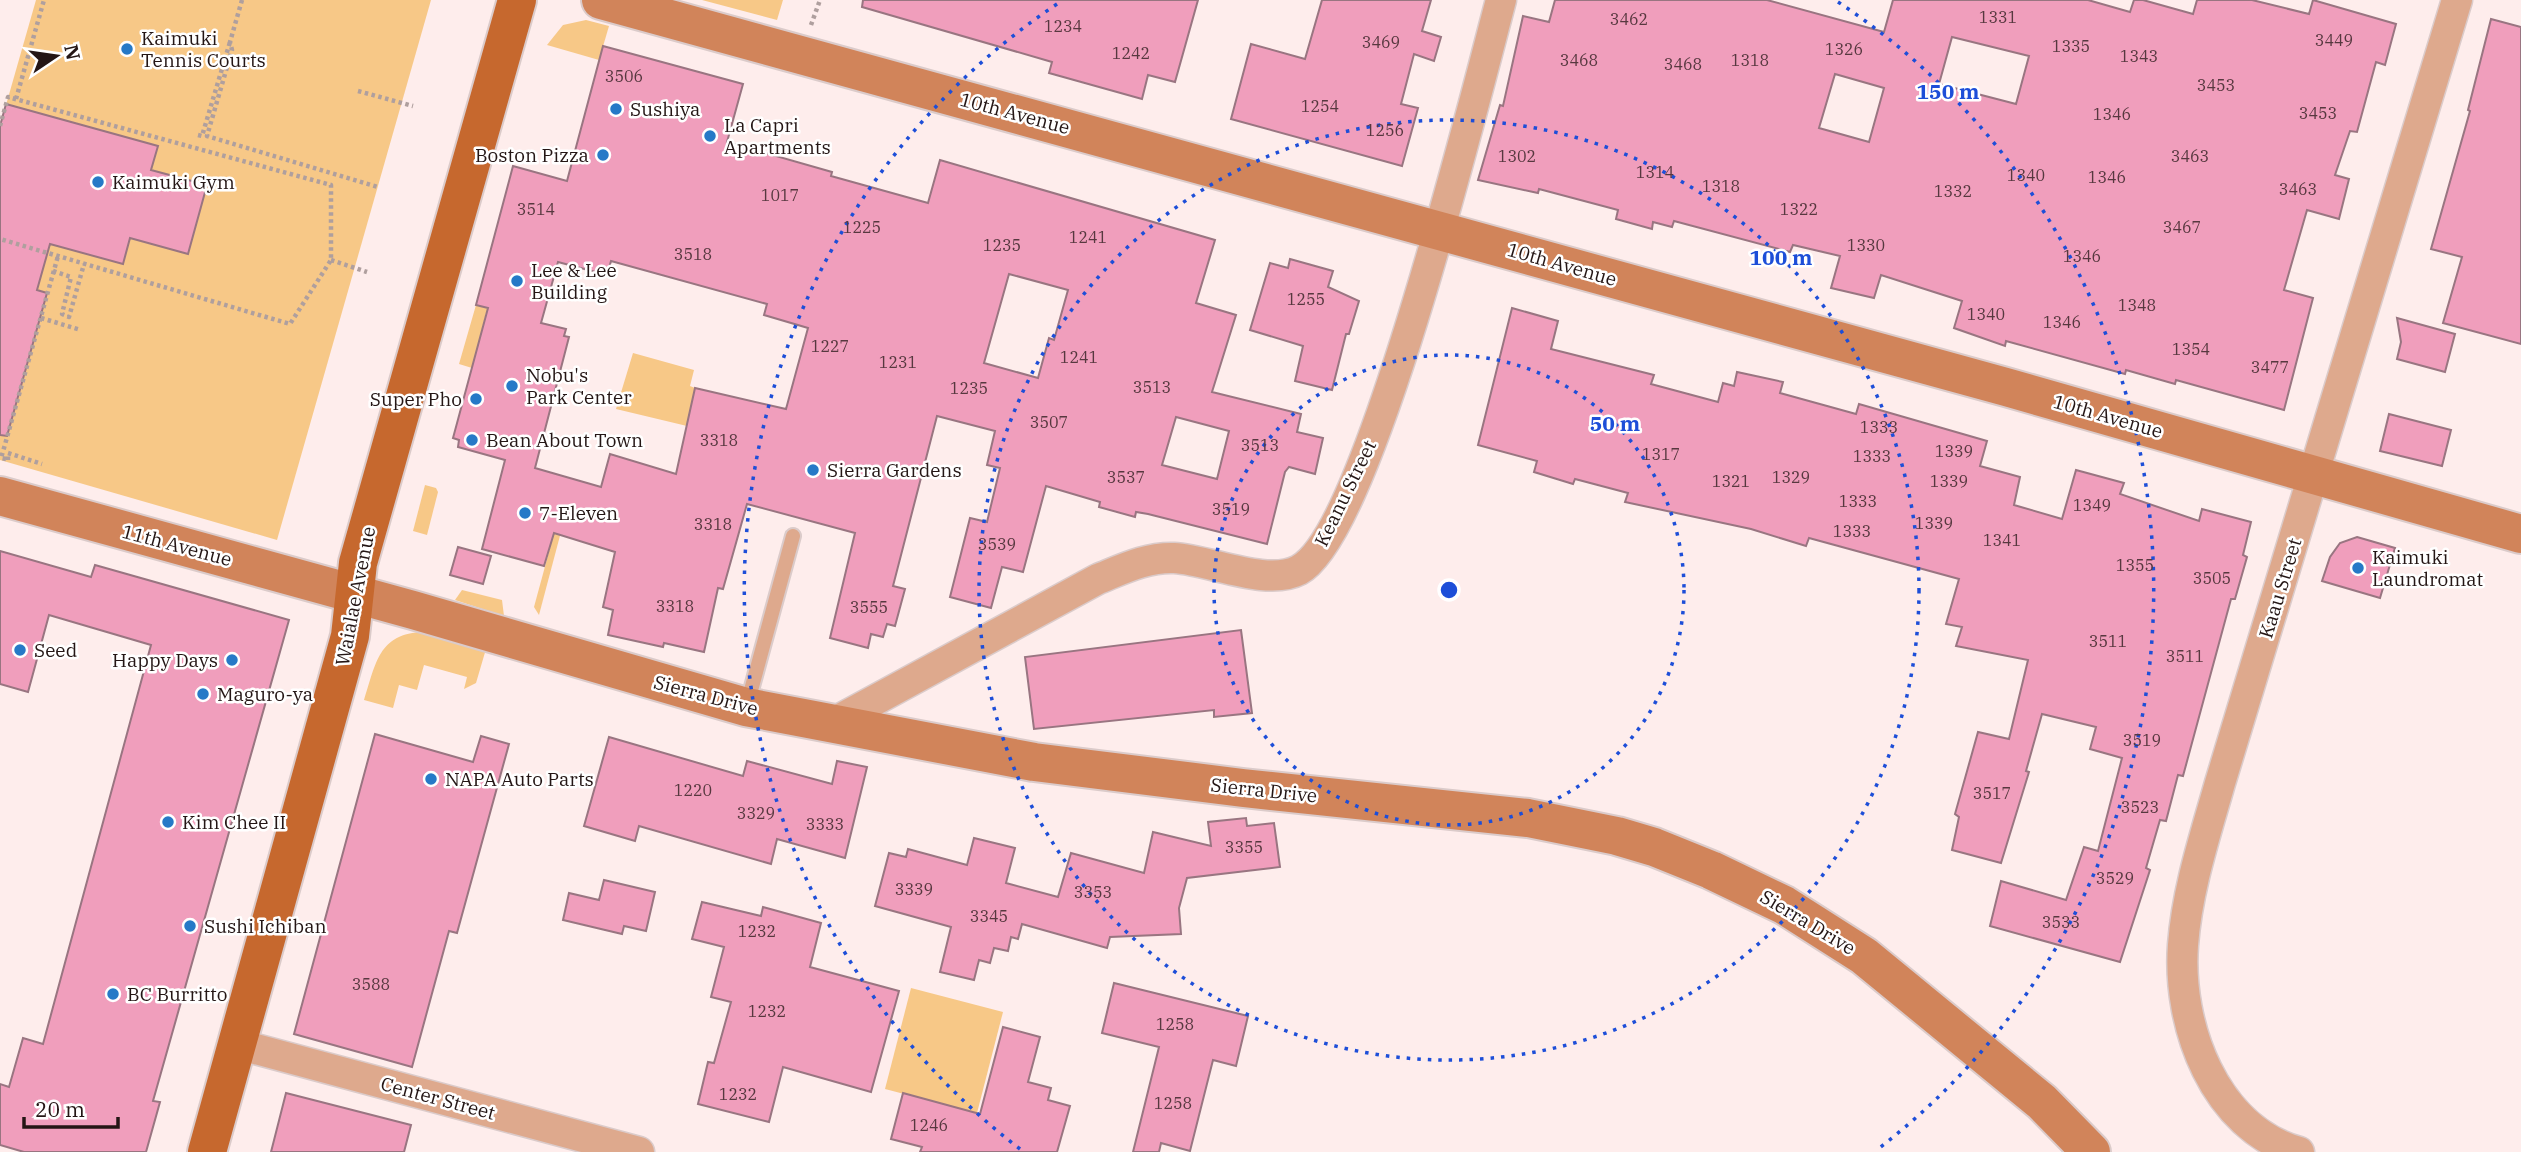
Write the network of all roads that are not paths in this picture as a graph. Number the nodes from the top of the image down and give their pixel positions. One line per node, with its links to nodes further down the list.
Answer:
1 (517, 0): 10 (main road, Waialae Avenue)
2 (601, 0): 5 (street, 10th Avenue)
3 (1501, 0): 5 (street, Keanu Street)
4 (2457, 0): 6 (street, Kaau Street)
5 (1439, 229): 6 (street, 10th Avenue); 12 (street, Keanu Street)
6 (2315, 475): 8 (street, 10th Avenue); 14 (street, Kaau Street)
7 (0, 496): 10 (street, 11th Avenue)
8 (2521, 534)
9 (793, 536): 11 (lane)
10 (355, 594): 11 (street, Sierra Drive); 13 (main road, Waialae Avenue)
11 (746, 707): 12 (street, Sierra Drive)
12 (831, 724): 17 (street, Sierra Drive)
13 (237, 1044): 15 (main road, Waialae Avenue); 16 (street, Center Street)
14 (2293, 1150)
15 (207, 1152)
16 (639, 1152)
17 (2091, 1152)

